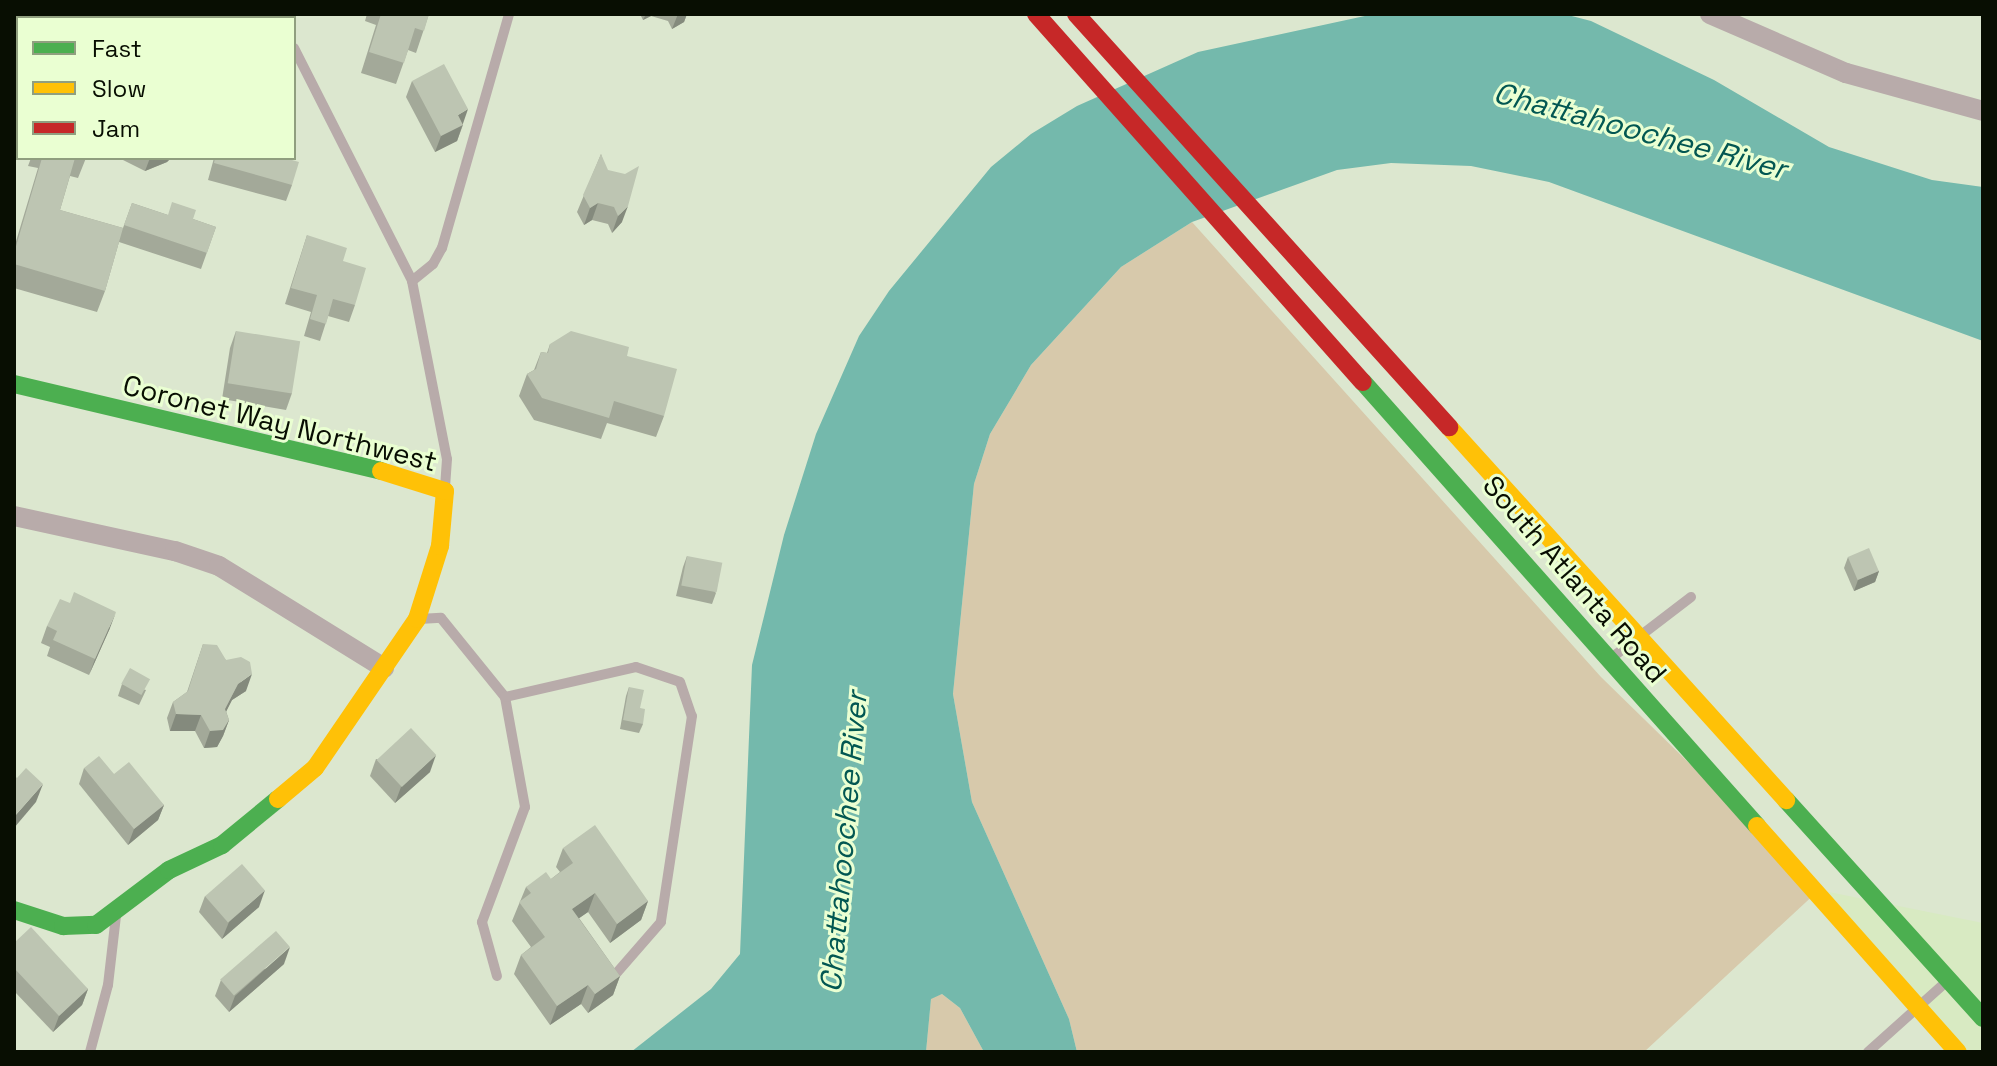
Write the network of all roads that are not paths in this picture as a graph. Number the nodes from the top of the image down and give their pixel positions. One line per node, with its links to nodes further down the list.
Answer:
1 (509, 14): 7 (lane)
2 (1076, 14): 13 (main road, South Atlanta Road)
3 (1710, 14): 6 (street)
4 (1040, 18): 14 (main road, South Atlanta Road)
5 (296, 52): 7 (lane)
6 (1975, 110)
7 (412, 281): 9 (lane)
8 (14, 384): 9 (main road, Coronet Way Northwest)
9 (445, 491): 12 (main road, Coronet Way Northwest)
10 (14, 516): 15 (street)
11 (1691, 597): 13 (lane)
12 (417, 619): 15 (main road, Coronet Way Northwest); 16 (lane)
13 (1639, 637): 14 (lane); 21 (main road, South Atlanta Road)
14 (1609, 660): 22 (main road, South Atlanta Road)
15 (384, 668): 18 (main road, Coronet Way Northwest)
16 (505, 697): 19 (lane); 20 (lane)
17 (14, 910): 18 (main road, Coronet Way Northwest)
18 (116, 914): 24 (lane)
19 (615, 975)
20 (497, 976)
21 (1949, 979): 22 (lane); 23 (main road, South Atlanta Road)
22 (1917, 1008): 25 (lane); 26 (main road, South Atlanta Road)
23 (1983, 1018)
24 (90, 1052)
25 (1868, 1052)
26 (1958, 1052)

